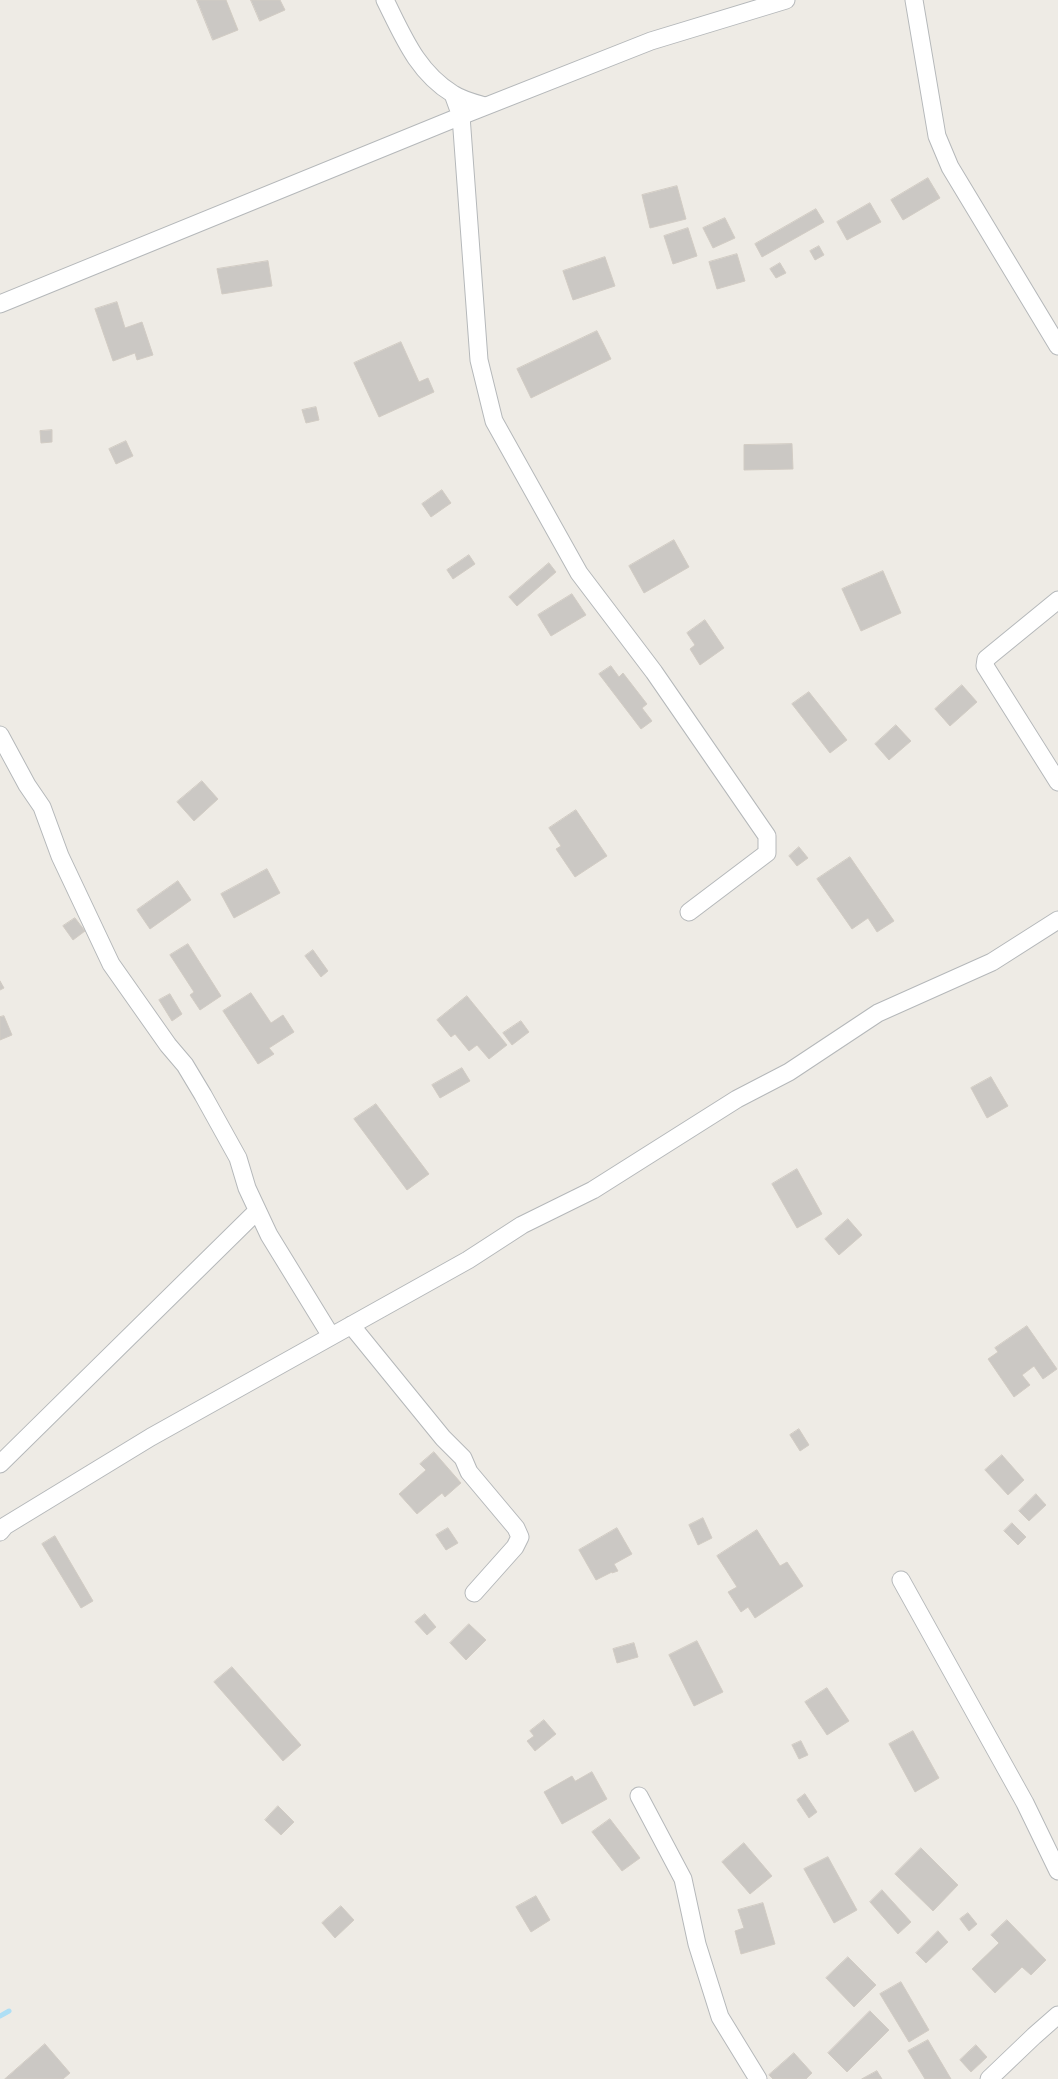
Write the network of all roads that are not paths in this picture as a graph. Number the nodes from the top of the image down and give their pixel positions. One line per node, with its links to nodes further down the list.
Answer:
1 (385, 0): 4 (street)
2 (786, 0): 5 (street)
3 (914, 0): 8 (street)
4 (453, 94): 5 (street); 6 (street)
5 (484, 106): 6 (street)
6 (461, 116): 7 (street); 12 (street)
7 (0, 304)
8 (1058, 346)
9 (1058, 600): 11 (street)
10 (0, 735): 14 (street)
11 (1058, 782)
12 (689, 912)
13 (1058, 920): 15 (street)
14 (257, 1211): 16 (street); 17 (street)
15 (351, 1325): 16 (street); 20 (street)
16 (331, 1336): 18 (street)
17 (0, 1464)
18 (0, 1532)
19 (901, 1580): 22 (street)
20 (474, 1593)
21 (640, 1796): 24 (street)
22 (1058, 1872)
23 (1058, 2015): 25 (street)
24 (758, 2079)
25 (989, 2079)

